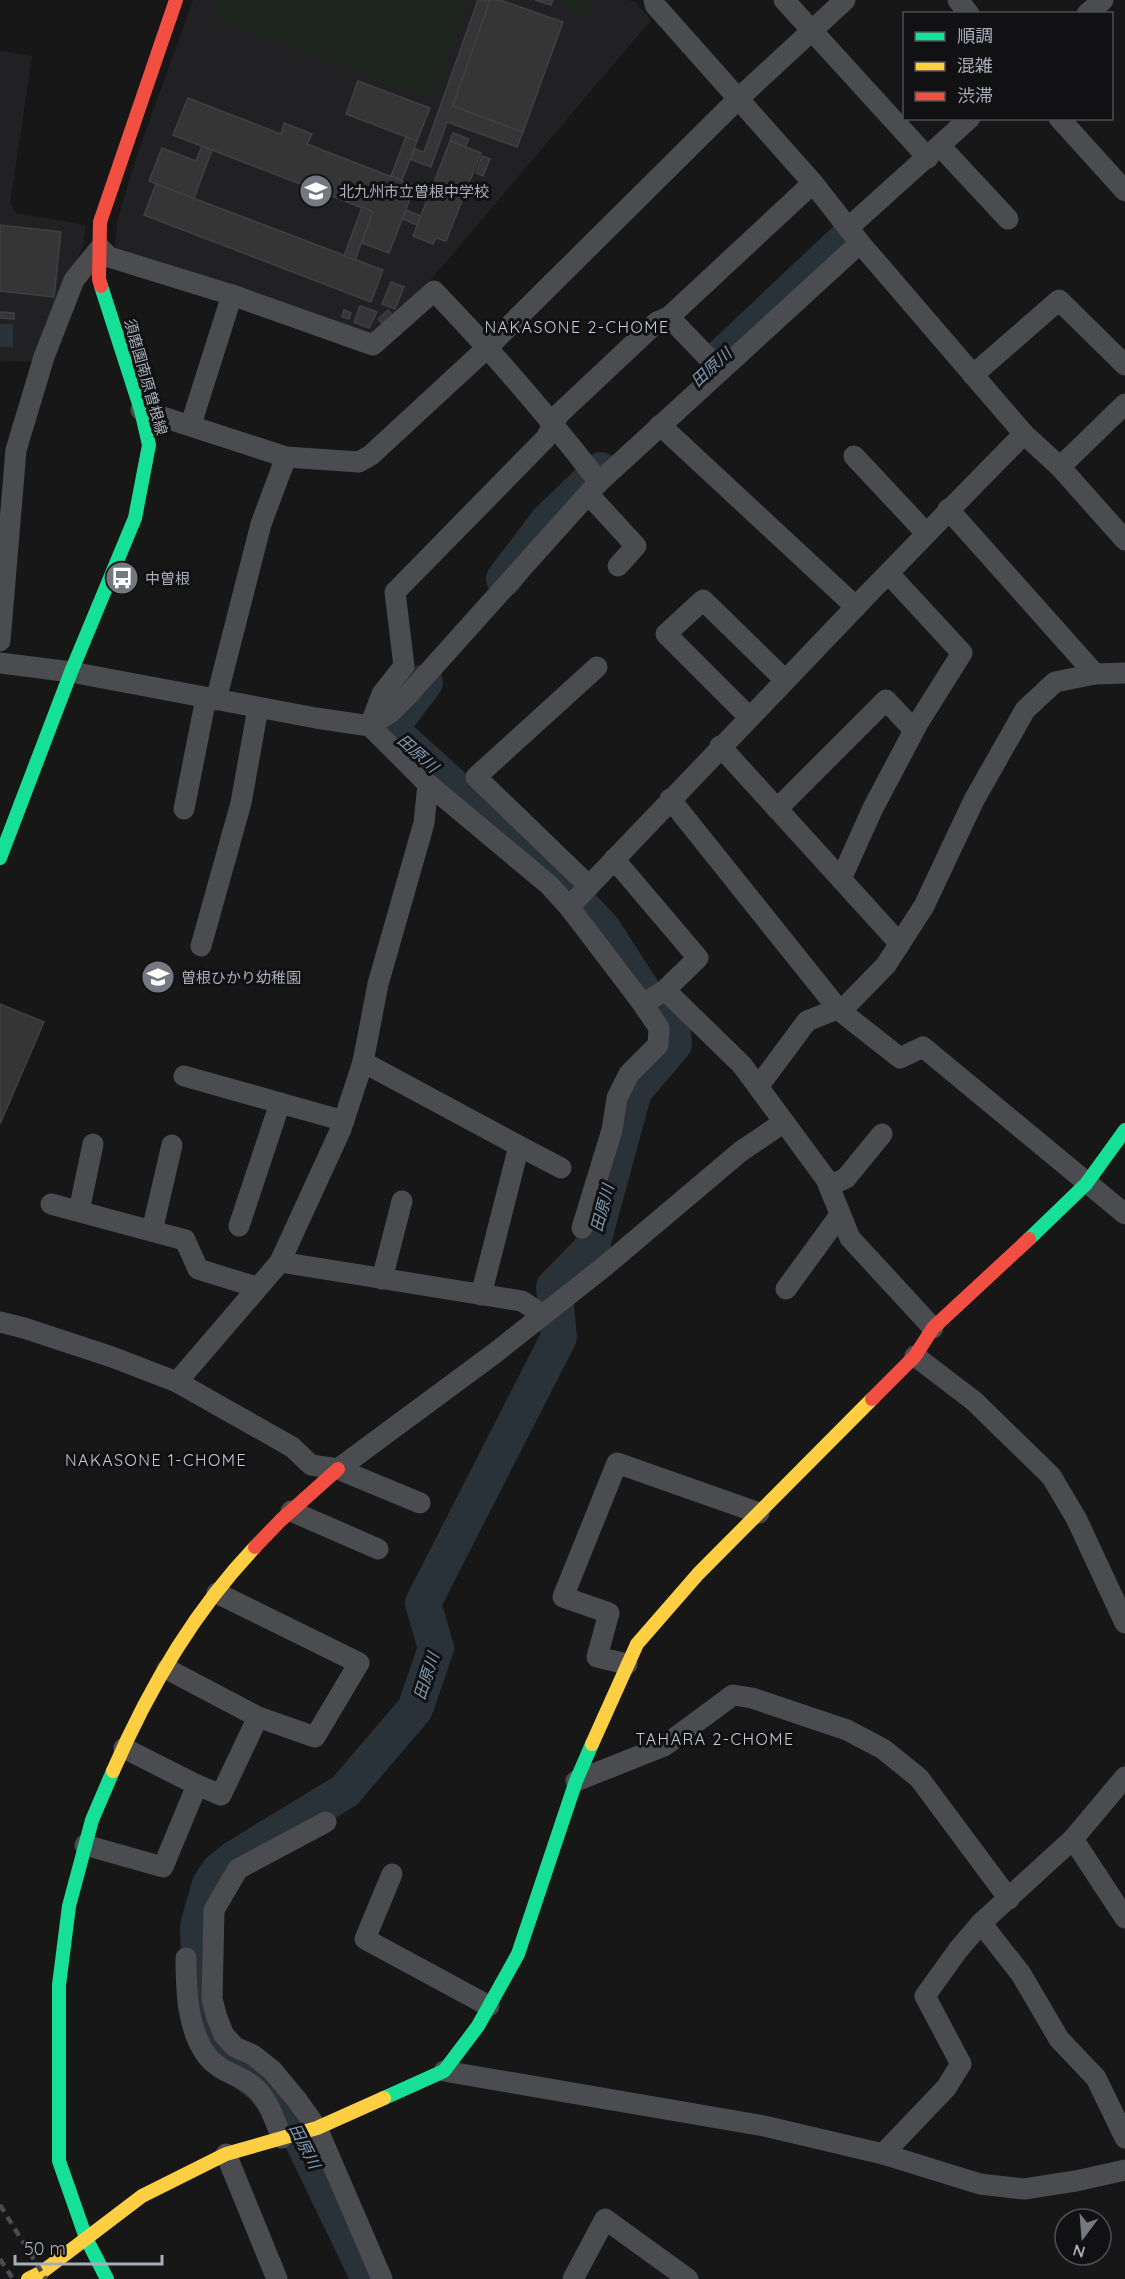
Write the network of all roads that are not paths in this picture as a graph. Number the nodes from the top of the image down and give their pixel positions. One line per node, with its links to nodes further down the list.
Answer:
1 (176, 0): 18 (street, 須磨園南原曽根線)
2 (654, 0): 10 (street)
3 (784, 0): 9 (street)
4 (845, 0): 9 (street)
5 (958, 0): 7 (street)
6 (1103, 0): 8 (street)
7 (967, 12)
8 (1089, 12)
9 (812, 30): 10 (street); 13 (street)
10 (739, 98): 14 (street); 21 (street)
11 (968, 120): 13 (street)
12 (1061, 120): 15 (street)
13 (934, 152): 16 (street); 17 (street)
14 (813, 183): 17 (street); 20 (street)
15 (1125, 191)
16 (1008, 219)
17 (854, 235): 23 (street); 24 (street)
18 (100, 248): 19 (street); 26 (street, 須磨園南原曽根線); 33 (street)
19 (232, 295): 21 (street); 28 (street)
20 (669, 317): 23 (street); 27 (street)
21 (488, 347): 27 (street); 32 (street)
22 (1125, 365): 24 (street)
23 (720, 370): 29 (street)
24 (973, 375): 30 (street)
25 (1125, 404): 34 (street)
26 (141, 410): 28 (street); 45 (street, 須磨園南原曽根線)
27 (554, 423): 35 (street); 52 (street)
28 (191, 424): 32 (street)
29 (660, 425): 35 (street); 41 (street)
30 (1024, 434): 34 (street); 36 (street)
31 (854, 456): 37 (street)
32 (286, 457): 49 (street)
33 (8, 467): 42 (street)
34 (1060, 467): 38 (street)
35 (594, 488): 39 (street); 52 (street)
36 (948, 509): 37 (street); 47 (street)
37 (926, 533): 40 (street)
38 (1125, 540)
39 (618, 566)
40 (888, 574): 41 (street); 53 (street)
41 (856, 607): 48 (street)
42 (0, 641)
43 (0, 663): 45 (street)
44 (597, 667): 55 (street)
45 (71, 672): 49 (street); 61 (street, 須磨園南原曽根線)
46 (1125, 673): 47 (street)
47 (1095, 674): 66 (street)
48 (785, 680): 51 (street); 51 (street)
49 (211, 699): 50 (street); 60 (street)
50 (258, 708): 52 (street); 67 (street)
51 (749, 717): 54 (street)
52 (369, 726): 56 (street)
53 (914, 730): 59 (street); 63 (street)
54 (720, 746): 57 (street); 59 (street)
55 (476, 777): 58 (street); 64 (street)
56 (428, 784): 58 (street); 71 (street)
57 (670, 799): 62 (street); 70 (street)
58 (453, 804): 65 (street)
59 (777, 808): 63 (street)
60 (184, 809)
61 (0, 858)
62 (614, 859): 64 (street); 68 (street)
63 (841, 879): 66 (street)
64 (589, 886): 65 (street)
65 (569, 907): 69 (street)
66 (900, 944): 70 (street)
67 (201, 946)
68 (665, 990): 69 (street); 73 (street)
69 (644, 1004): 91 (street)
70 (838, 1010): 73 (street); 83 (street)
71 (363, 1062): 75 (street); 81 (street)
72 (184, 1076): 74 (street)
73 (758, 1087): 76 (street)
74 (280, 1103): 75 (street); 90 (street)
75 (344, 1121): 93 (street)
76 (784, 1122): 84 (street); 98 (street)
77 (1125, 1130): 83 (street)
78 (882, 1134): 84 (street)
79 (93, 1144): 87 (street)
80 (172, 1145): 92 (street)
81 (519, 1146): 82 (street); 97 (street)
82 (561, 1168)
83 (1086, 1184): 88 (street); 100 (street)
84 (829, 1186): 89 (street)
85 (402, 1201): 94 (street)
86 (51, 1204): 87 (street)
87 (79, 1211): 92 (street)
88 (1125, 1214)
89 (840, 1215): 96 (street); 100 (street)
90 (239, 1226)
91 (582, 1228)
92 (152, 1231): 95 (street)
93 (280, 1262): 94 (street); 95 (street)
94 (382, 1280): 97 (street)
95 (256, 1287): 102 (street)
96 (786, 1289)
97 (481, 1294): 98 (street)
98 (543, 1315): 103 (street)
99 (0, 1322): 102 (street)
100 (933, 1328): 101 (street)
101 (915, 1356): 106 (street); 109 (street)
102 (177, 1382): 103 (street)
103 (338, 1469): 104 (street); 105 (street)
104 (420, 1503)
105 (291, 1511): 107 (street); 108 (street)
106 (759, 1513): 110 (street); 110 (street)
107 (378, 1549)
108 (217, 1593): 111 (street); 112 (street)
109 (1125, 1623)
110 (627, 1664): 115 (street)
111 (167, 1669): 112 (street); 113 (street)
112 (258, 1717): 116 (street)
113 (124, 1748): 116 (street); 119 (street)
114 (1125, 1777): 118 (street)
115 (576, 1781): 121 (street); 125 (street)
116 (196, 1785): 119 (street)
117 (326, 1822): 127 (street)
118 (1073, 1839): 121 (street); 122 (street)
119 (86, 1845): 133 (street)
120 (392, 1874): 125 (street)
121 (1009, 1899): 123 (street)
122 (1125, 1918)
123 (981, 1923): 129 (street); 131 (street)
124 (186, 1958): 128 (street)
125 (489, 2006): 126 (street)
126 (444, 2071): 127 (street); 131 (street)
127 (317, 2128): 128 (street); 137 (street)
128 (282, 2138): 130 (street)
129 (1125, 2138)
130 (226, 2154): 133 (street); 136 (street)
131 (883, 2154): 132 (street)
132 (1125, 2170)
133 (86, 2238): 134 (street); 135 (street)
134 (28, 2279)
135 (107, 2279)
136 (277, 2279)
137 (382, 2279)
138 (573, 2279): 139 (street)
139 (688, 2279)

